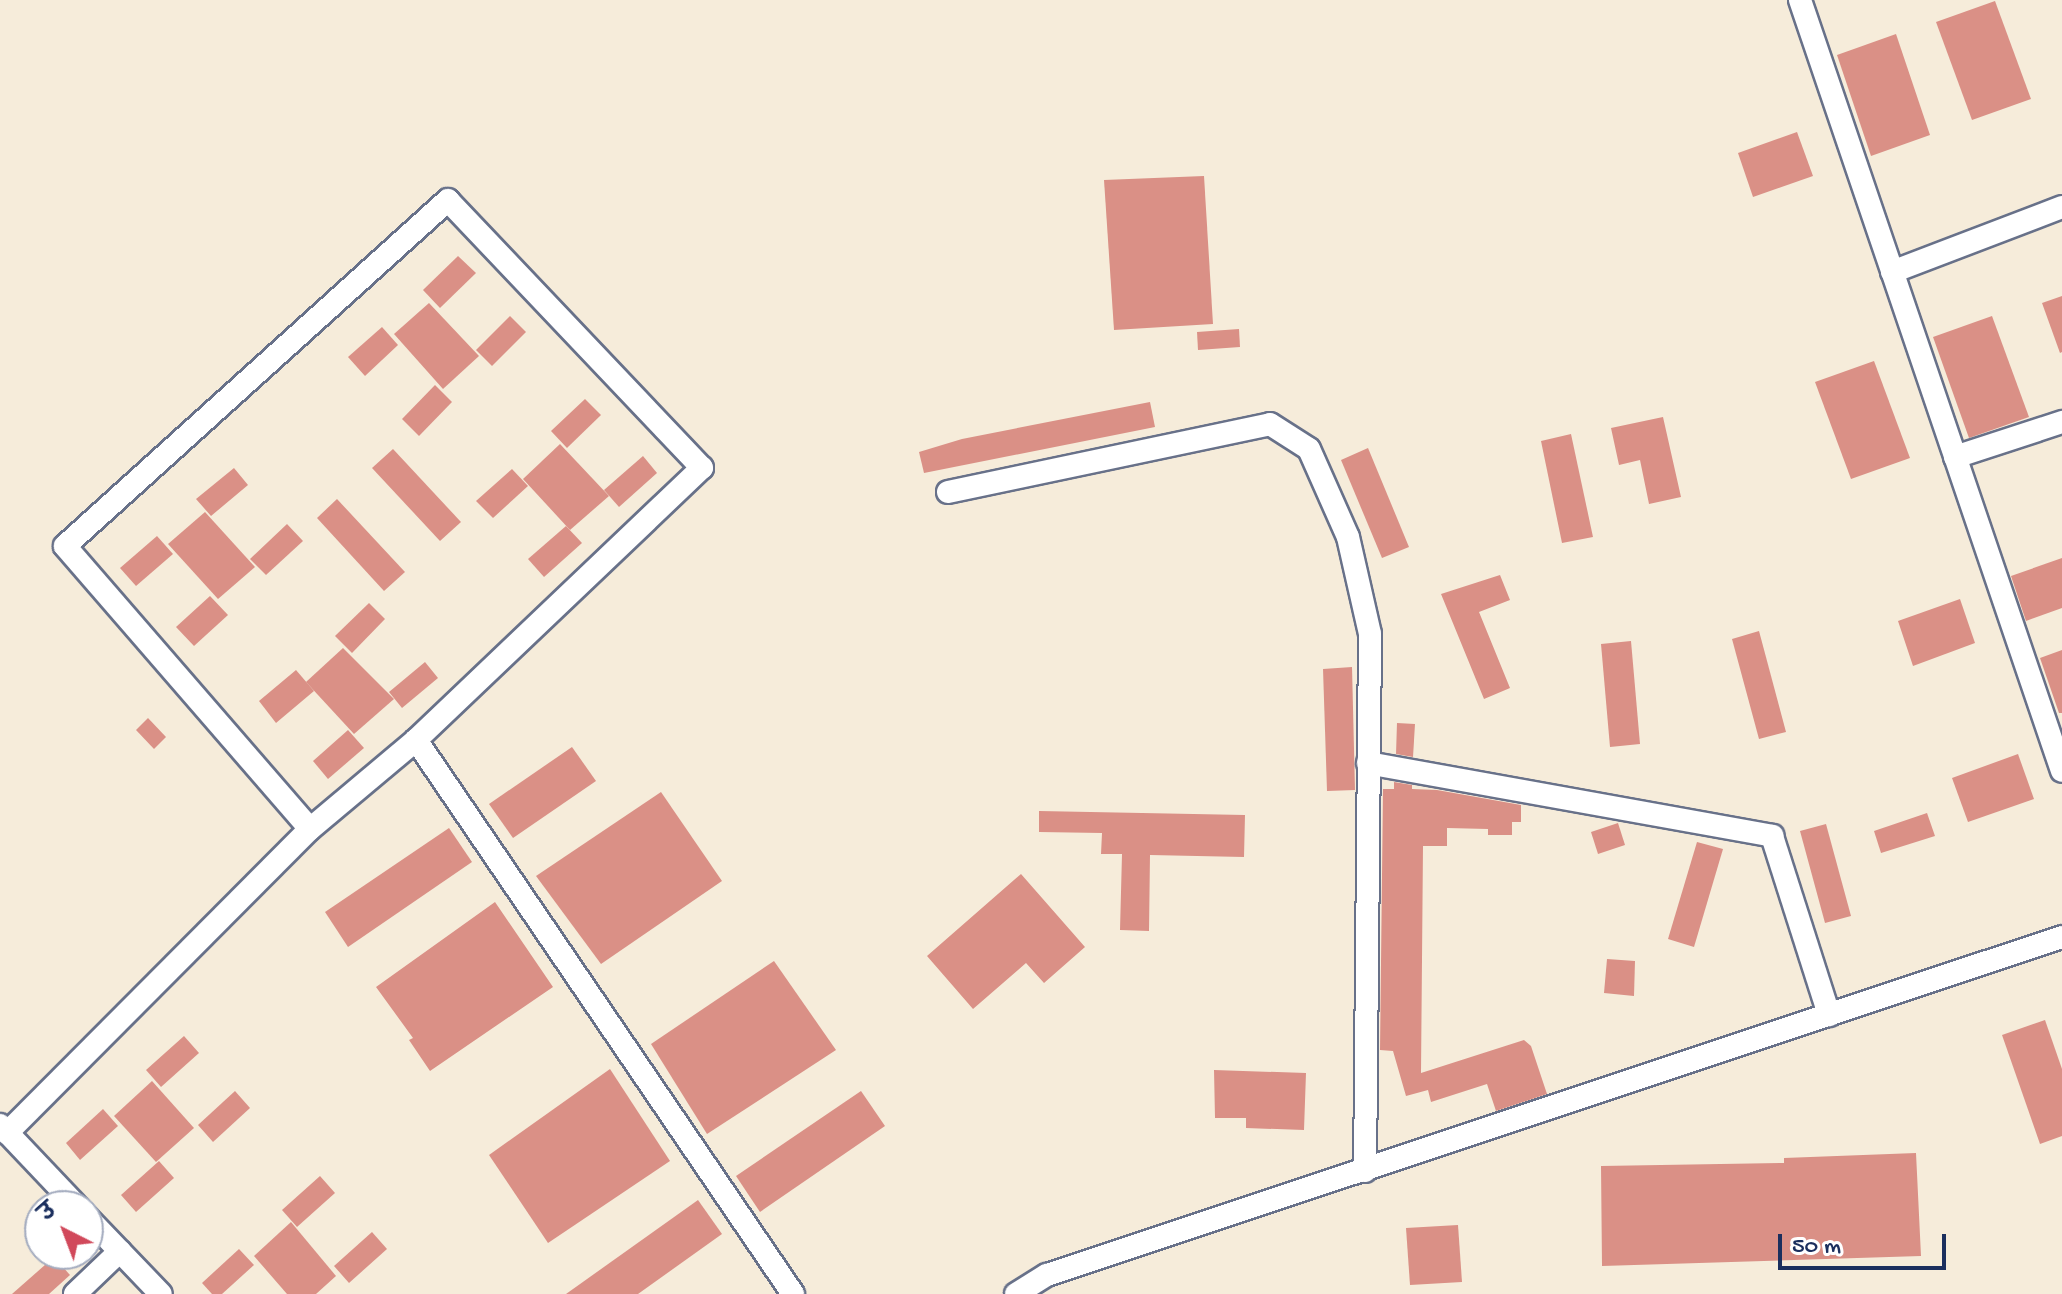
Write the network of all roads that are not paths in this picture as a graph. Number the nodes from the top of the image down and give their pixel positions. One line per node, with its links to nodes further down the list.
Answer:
1 (1800, 0): 3 (street)
2 (2062, 207): 3 (street)
3 (1892, 272): 5 (street)
4 (2062, 422): 5 (street)
5 (1955, 457): 9 (street)
6 (948, 492): 8 (street)
7 (416, 740): 10 (street); 10 (street); 20 (street)
8 (1368, 763): 12 (street); 14 (street)
9 (2062, 771)
10 (310, 829): 13 (street)
11 (2062, 937): 12 (street)
12 (1829, 1015): 14 (street)
13 (4, 1129): 15 (street)
14 (1365, 1171): 21 (street)
15 (62, 1190)
16 (104, 1234): 17 (street)
17 (120, 1251): 18 (street); 19 (street)
18 (75, 1294)
19 (161, 1294)
20 (793, 1294)
21 (1016, 1294)

